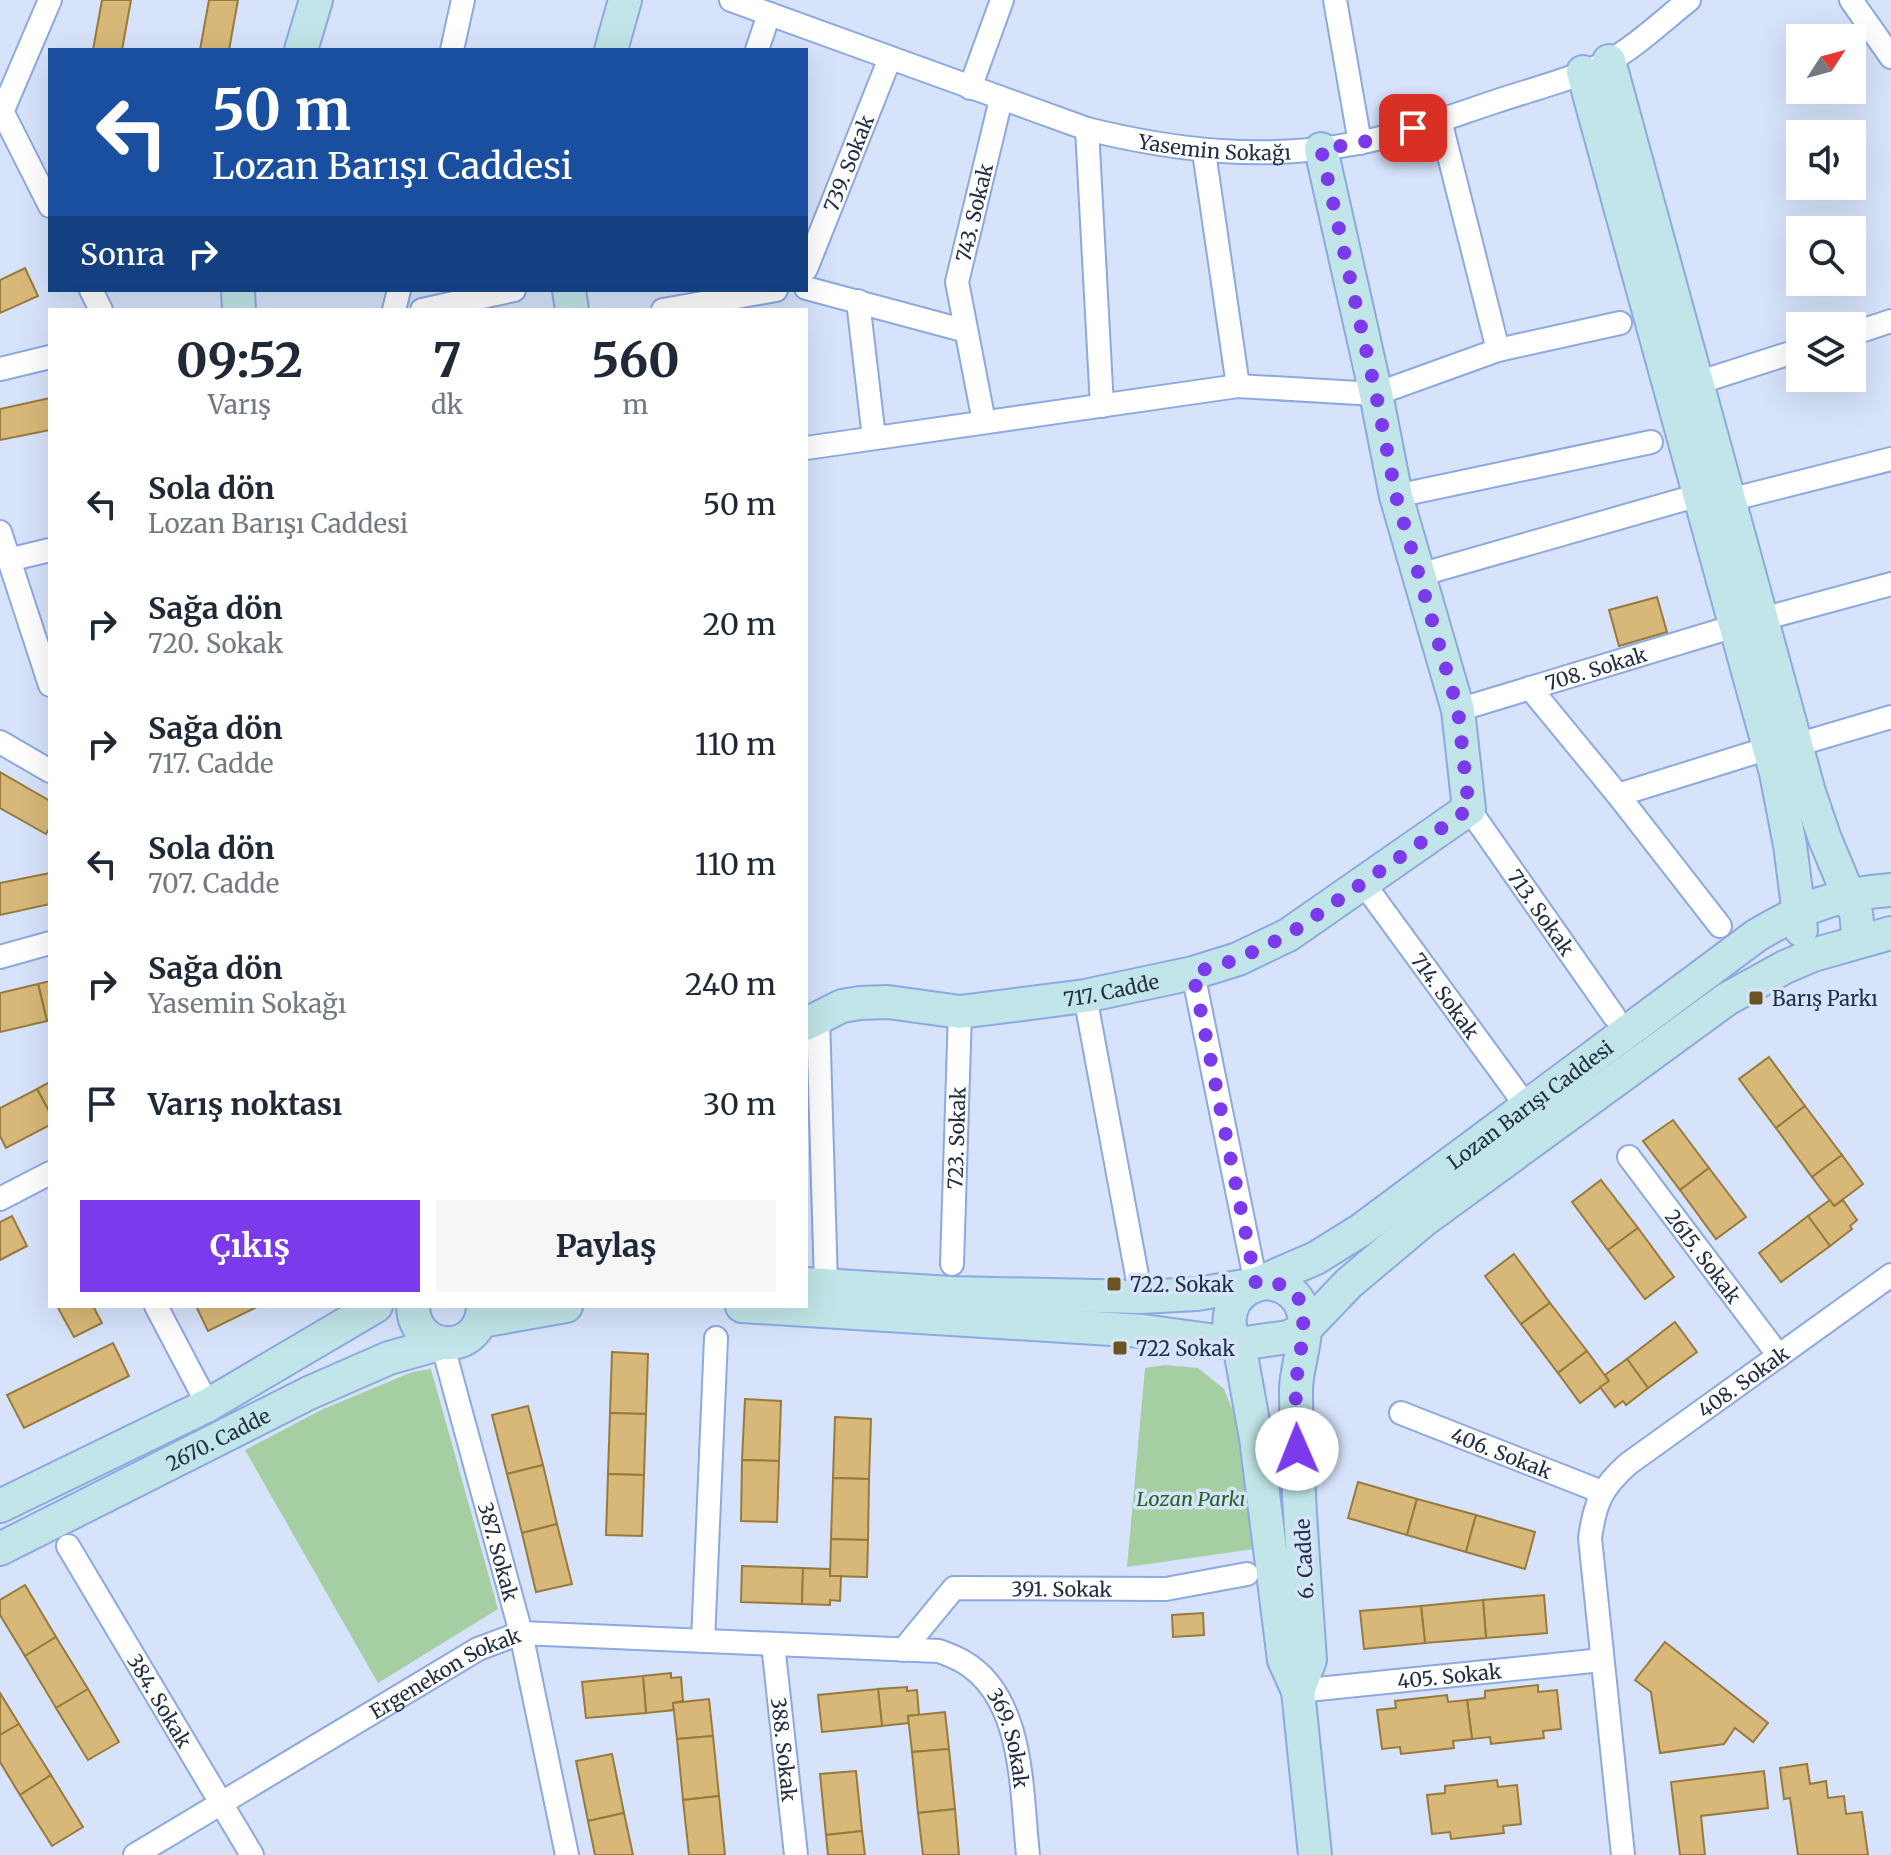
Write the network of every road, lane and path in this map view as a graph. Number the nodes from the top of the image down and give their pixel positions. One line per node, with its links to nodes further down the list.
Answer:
1 (50, 0): 20 (street)
2 (316, 0): 11 (main road)
3 (463, 0): 12 (street)
4 (625, 0): 13 (main road)
5 (731, 0): 10 (street, Yasemin Sokağı)
6 (1002, 0): 18 (street)
7 (1335, 0): 23 (street)
8 (1689, 0): 17 (street, Yasemin Sokağı)
9 (1851, 0): 15 (street)
10 (769, 14): 14 (street); 16 (street, Yasemin Sokağı)
11 (302, 48)
12 (452, 48)
13 (612, 48)
14 (758, 48)
15 (1891, 57)
16 (890, 58): 18 (street, Yasemin Sokağı); 27 (street, 739. Sokak)
17 (1596, 67): 21 (street, Yasemin Sokağı); 43 (main road); 53 (main road)
18 (970, 88): 19 (street, Yasemin Sokağı)
19 (1001, 99): 22 (street, Yasemin Sokağı); 38 (street, 743. Sokak)
20 (1, 109): 26 (street)
21 (1440, 120): 23 (street, Yasemin Sokağı); 39 (street)
22 (1087, 129): 25 (street, Yasemin Sokağı); 46 (street)
23 (1360, 143): 24 (street, Yasemin Sokağı)
24 (1321, 149): 25 (street, Yasemin Sokağı); 45 (main road)
25 (1204, 152): 44 (street)
26 (48, 202)
27 (808, 264)
28 (808, 288): 31 (street)
29 (505, 292): 33 (street)
30 (769, 292): 32 (street)
31 (858, 301): 38 (street); 48 (street)
32 (728, 304): 34 (street)
33 (431, 308)
34 (685, 308)
35 (1891, 321): 37 (street)
36 (1620, 323): 39 (street)
37 (1866, 329)
38 (966, 331): 47 (street, 743. Sokak)
39 (1498, 350): 45 (street)
40 (1786, 354): 43 (street)
41 (48, 357): 42 (street)
42 (0, 369)
43 (1697, 383): 53 (main road)
44 (1238, 386): 45 (street); 46 (street)
45 (1376, 394): 52 (main road)
46 (1102, 406): 47 (street)
47 (984, 422): 48 (street)
48 (874, 438): 50 (street)
49 (1651, 442): 52 (street)
50 (808, 448)
51 (1891, 459): 53 (street)
52 (1396, 496): 57 (main road)
53 (1714, 498): 57 (street); 59 (main road)
54 (0, 532): 56 (street)
55 (48, 550): 56 (street)
56 (8, 560): 60 (street)
57 (1419, 575): 62 (main road)
58 (1891, 584): 59 (street, 708. Sokak)
59 (1748, 623): 61 (street, 708. Sokak); 65 (main road)
60 (48, 679)
61 (1530, 688): 62 (street, 708. Sokak); 67 (street)
62 (1458, 710): 68 (main road)
63 (1891, 717): 65 (street)
64 (0, 742): 66 (street)
65 (1782, 746): 67 (street); 71 (main road); 72 (main road)
66 (48, 770)
67 (1618, 795): 73 (street)
68 (1469, 809): 69 (main road, 717. Cadde); 82 (street, 713. Sokak)
69 (1364, 884): 79 (main road, 717. Cadde); 84 (street, 714. Sokak)
70 (1891, 890): 71 (main road, Lozan Barışı Caddesi)
71 (1850, 895): 72 (main road, Lozan Barışı Caddesi); 75 (main road)
72 (1799, 912): 77 (main road); 84 (main road, Lozan Barışı Caddesi)
73 (1720, 926)
74 (1891, 933): 75 (main road, Lozan Barışı Caddesi)
75 (1859, 941): 77 (main road, Lozan Barışı Caddesi)
76 (48, 944): 78 (street)
77 (1813, 955): 99 (main road, Lozan Barışı Caddesi)
78 (0, 957)
79 (1193, 973): 80 (main road, 717. Cadde); 91 (street)
80 (1085, 996): 81 (main road, 717. Cadde); 92 (street)
81 (960, 1012): 83 (main road, 717. Cadde); 88 (street, 723. Sokak)
82 (1614, 1016)
83 (812, 1020): 90 (street)
84 (1527, 1107): 91 (main road, Lozan Barışı Caddesi)
85 (1629, 1157): 103 (street, 2615. Sokak)
86 (48, 1174): 87 (street)
87 (0, 1199)
88 (952, 1264)
89 (1891, 1275): 103 (street, 408. Sokak)
90 (816, 1284): 92 (main road, Lozan Barışı Caddesi)
91 (1256, 1284): 92 (main road, Lozan Barışı Caddesi); 99 (main road, Lozan Barışı Caddesi); 102 (main road, Lozan Barışı Caddesi)
92 (1141, 1297)
93 (157, 1308): 104 (street)
94 (373, 1308): 104 (main road, 2670. Cadde)
95 (413, 1308): 101 (main road)
96 (545, 1308): 98 (main road)
97 (774, 1308): 102 (main road, Lozan Barışı Caddesi)
98 (482, 1314): 101 (main road, 2670. Cadde)
99 (1304, 1330): 102 (main road, Lozan Barışı Caddesi); 117 (main road, 6. Cadde)
100 (716, 1338): 112 (street)
101 (442, 1343): 109 (main road, 2670. Cadde); 111 (street, 387. Sokak)
102 (1239, 1344): 117 (main road, 6. Cadde)
103 (1779, 1356): 106 (street, 408. Sokak)
104 (208, 1405): 107 (main road, 2670. Cadde)
105 (1401, 1413): 106 (street, 406. Sokak)
106 (1602, 1492): 116 (street)
107 (0, 1506)
108 (68, 1546): 118 (street, 384. Sokak)
109 (0, 1549)
110 (1247, 1574): 114 (street, 391. Sokak)
111 (521, 1633): 112 (street, Ergenekon Sokak); 118 (street, Ergenekon Sokak); 119 (street, 387. Sokak)
112 (703, 1641): 113 (street, Ergenekon Sokak)
113 (773, 1644): 114 (street, Ergenekon Sokak); 122 (street, 388. Sokak)
114 (903, 1650): 115 (street, Ergenekon Sokak)
115 (939, 1651): 123 (street, 369. Sokak)
116 (1602, 1660): 117 (street, 405. Sokak); 125 (street)
117 (1298, 1691): 124 (main road, 6. Cadde)
118 (221, 1803): 120 (street, Ergenekon Sokak); 121 (street, 384. Sokak)
119 (564, 1854)
120 (135, 1855)
121 (252, 1855)
122 (796, 1855)
123 (1028, 1855)
124 (1315, 1855)
125 (1623, 1855)

